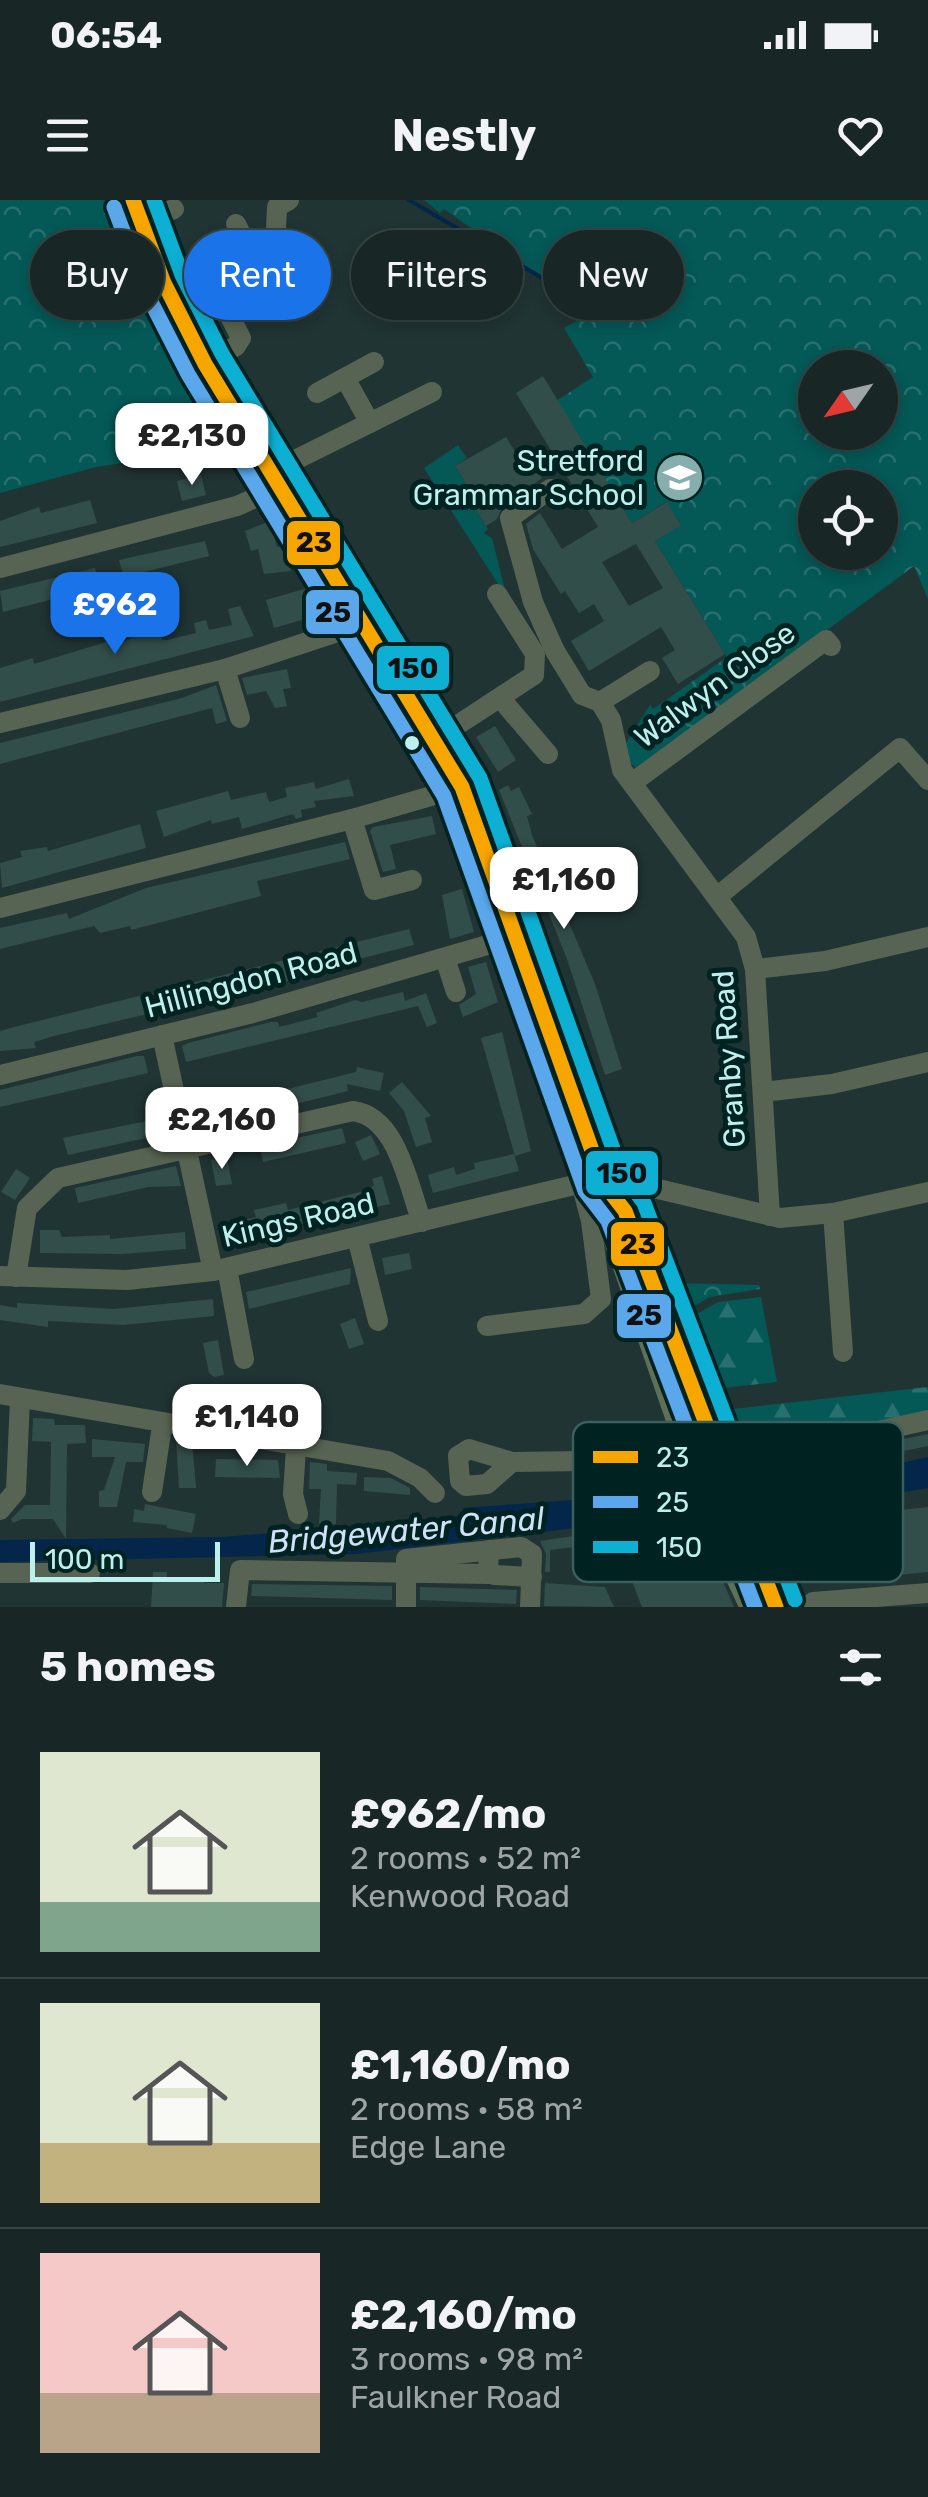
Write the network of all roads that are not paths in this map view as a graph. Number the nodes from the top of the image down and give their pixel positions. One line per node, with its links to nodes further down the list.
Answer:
1 (289, 200): 6 (street)
2 (179, 208): 3 (street)
3 (136, 211): 8 (highway)
4 (236, 224): 5 (street)
5 (243, 230)
6 (271, 230)
7 (184, 302): 8 (street)
8 (175, 306): 11 (highway)
9 (231, 320): 11 (street)
10 (374, 362): 12 (street)
11 (205, 364): 16 (highway)
12 (345, 378): 14 (street); 15 (street)
13 (432, 392): 15 (street)
14 (317, 393)
15 (370, 423): 16 (street)
16 (273, 480): 18 (street); 20 (highway)
17 (550, 490): 25 (street)
18 (0, 568)
19 (497, 594): 24 (street)
20 (362, 624): 22 (street); 28 (highway)
21 (832, 646): 31 (street, Walwyn Close)
22 (225, 669): 26 (street); 27 (street)
23 (650, 671): 25 (street)
24 (501, 699): 28 (street); 29 (street)
25 (600, 702): 31 (street, Granby Road)
26 (240, 718)
27 (0, 723)
28 (433, 741): 32 (highway)
29 (548, 754)
30 (928, 780): 35 (street)
31 (632, 784): 35 (street, Granby Road)
32 (462, 787): 33 (street); 37 (highway)
33 (352, 819): 34 (street); 36 (street)
34 (412, 880)
35 (718, 896): 40 (street, Granby Road)
36 (0, 908)
37 (516, 937): 39 (street, Hillingdon Road); 47 (highway)
38 (928, 937): 40 (street)
39 (446, 958): 41 (street); 42 (street, Hillingdon Road)
40 (755, 969): 45 (street, Granby Road)
41 (456, 992)
42 (162, 1035): 44 (street, Hillingdon Road); 46 (street)
43 (928, 1062): 45 (street)
44 (0, 1075)
45 (763, 1092): 50 (street, Granby Road)
46 (189, 1146): 51 (street); 53 (street); 54 (street)
47 (592, 1183): 50 (street, Kings Road); 51 (street, Kings Road); 56 (street); 61 (highway)
48 (928, 1192): 49 (street, Kings Road)
49 (833, 1214): 50 (street, Kings Road); 57 (street)
50 (770, 1216)
51 (422, 1222): 52 (street, Kings Road)
52 (357, 1238): 53 (street, Kings Road); 55 (street)
53 (220, 1270): 54 (street, Kings Road); 58 (street)
54 (8, 1277)
55 (378, 1321)
56 (488, 1326)
57 (843, 1352)
58 (244, 1360)
59 (10, 1397): 62 (street); 68 (street)
60 (928, 1420): 63 (street)
61 (697, 1422)
62 (162, 1426): 64 (street); 69 (street)
63 (903, 1426)
64 (296, 1448): 70 (street); 72 (street)
65 (512, 1462): 66 (street)
66 (573, 1463)
67 (39, 1490): 68 (street)
68 (16, 1491): 71 (street)
69 (153, 1493)
70 (435, 1493)
71 (0, 1510)
72 (298, 1514)
73 (406, 1566): 74 (street); 83 (street); 85 (street)
74 (532, 1569): 77 (street); 86 (street)
75 (90, 1572): 76 (street)
76 (0, 1574)
77 (494, 1575)
78 (742, 1582): 87 (highway)
79 (767, 1582): 88 (highway)
80 (775, 1582): 89 (highway)
81 (928, 1593): 82 (street)
82 (824, 1604)
83 (236, 1607): 84 (street)
84 (252, 1607)
85 (406, 1607)
86 (530, 1607)
87 (754, 1607)
88 (776, 1607)
89 (784, 1607)

